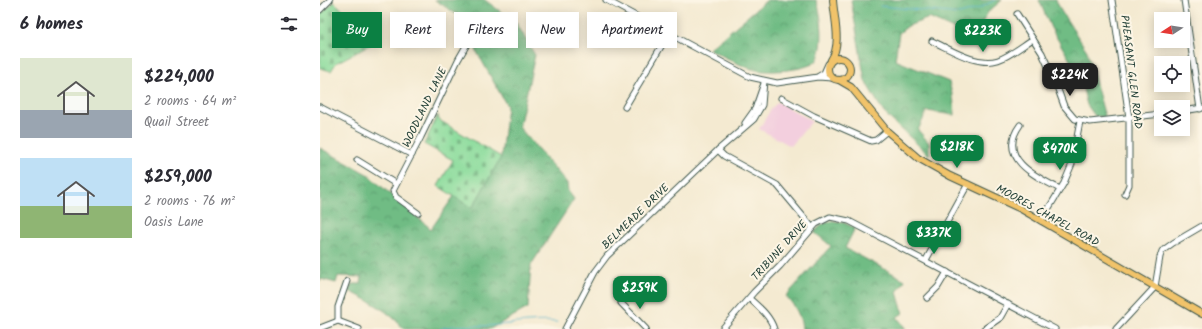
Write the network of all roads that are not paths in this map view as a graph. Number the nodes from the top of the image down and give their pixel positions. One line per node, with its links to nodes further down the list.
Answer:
1 (330, 0): 6 (street)
2 (606, 0): 7 (street)
3 (833, 0): 12 (main road)
4 (1112, 0): 29 (street, PHEASANT GLEN ROAD)
5 (1184, 0): 26 (street)
6 (320, 10)
7 (627, 12)
8 (1017, 14): 9 (street)
9 (1033, 39): 11 (street); 30 (street)
10 (677, 40): 21 (street)
11 (932, 41)
12 (837, 44): 15 (main road); 16 (main road)
13 (465, 48): 34 (street, WOODLAND LANE)
14 (660, 48): 25 (street)
15 (844, 59): 16 (main road); 17 (main road)
16 (829, 63): 18 (street); 19 (main road)
17 (850, 72): 20 (main road); 22 (main road)
18 (818, 77): 19 (street); 21 (street)
19 (832, 78): 20 (main road)
20 (839, 80): 22 (main road, MOORES CHAPEL ROAD)
21 (764, 81): 33 (street, BELMEADE DRIVE)
22 (851, 87): 32 (main road, MOORES CHAPEL ROAD)
23 (781, 98): 32 (street)
24 (320, 107): 34 (street)
25 (625, 107)
26 (1201, 109): 27 (street)
27 (1190, 110)
28 (1154, 115): 29 (street)
29 (1129, 118): 30 (street); 39 (street, PHEASANT GLEN ROAD)
30 (1080, 121): 38 (street)
31 (1020, 125): 38 (street)
32 (887, 131): 37 (main road, MOORES CHAPEL ROAD)
33 (718, 150): 43 (street); 56 (street, BELMEADE DRIVE)
34 (412, 155): 36 (street, WOODLAND LANE)
35 (357, 160): 36 (street)
36 (396, 184): 40 (street)
37 (968, 184): 41 (main road, MOORES CHAPEL ROAD); 44 (street)
38 (1060, 189): 41 (street)
39 (1125, 194)
40 (418, 213)
41 (1041, 221): 47 (main road, MOORES CHAPEL ROAD)
42 (1202, 226): 47 (street)
43 (812, 227): 44 (street, TRIBUNE DRIVE); 49 (street, TRIBUNE DRIVE)
44 (926, 260): 45 (street, TRIBUNE DRIVE)
45 (947, 272): 48 (street); 51 (street, TRIBUNE DRIVE)
46 (347, 281): 53 (street)
47 (1155, 287): 52 (main road, MOORES CHAPEL ROAD); 62 (street)
48 (927, 298)
49 (750, 299): 58 (street, TRIBUNE DRIVE); 59 (street)
50 (621, 303): 57 (street)
51 (1008, 304): 60 (street); 61 (street, TRIBUNE DRIVE)
52 (1202, 314)
53 (338, 320): 54 (street); 55 (street)
54 (320, 328)
55 (359, 329)
56 (565, 329)
57 (646, 329)
58 (722, 329)
59 (774, 329)
60 (984, 329)
61 (1055, 329)
62 (1116, 329)

